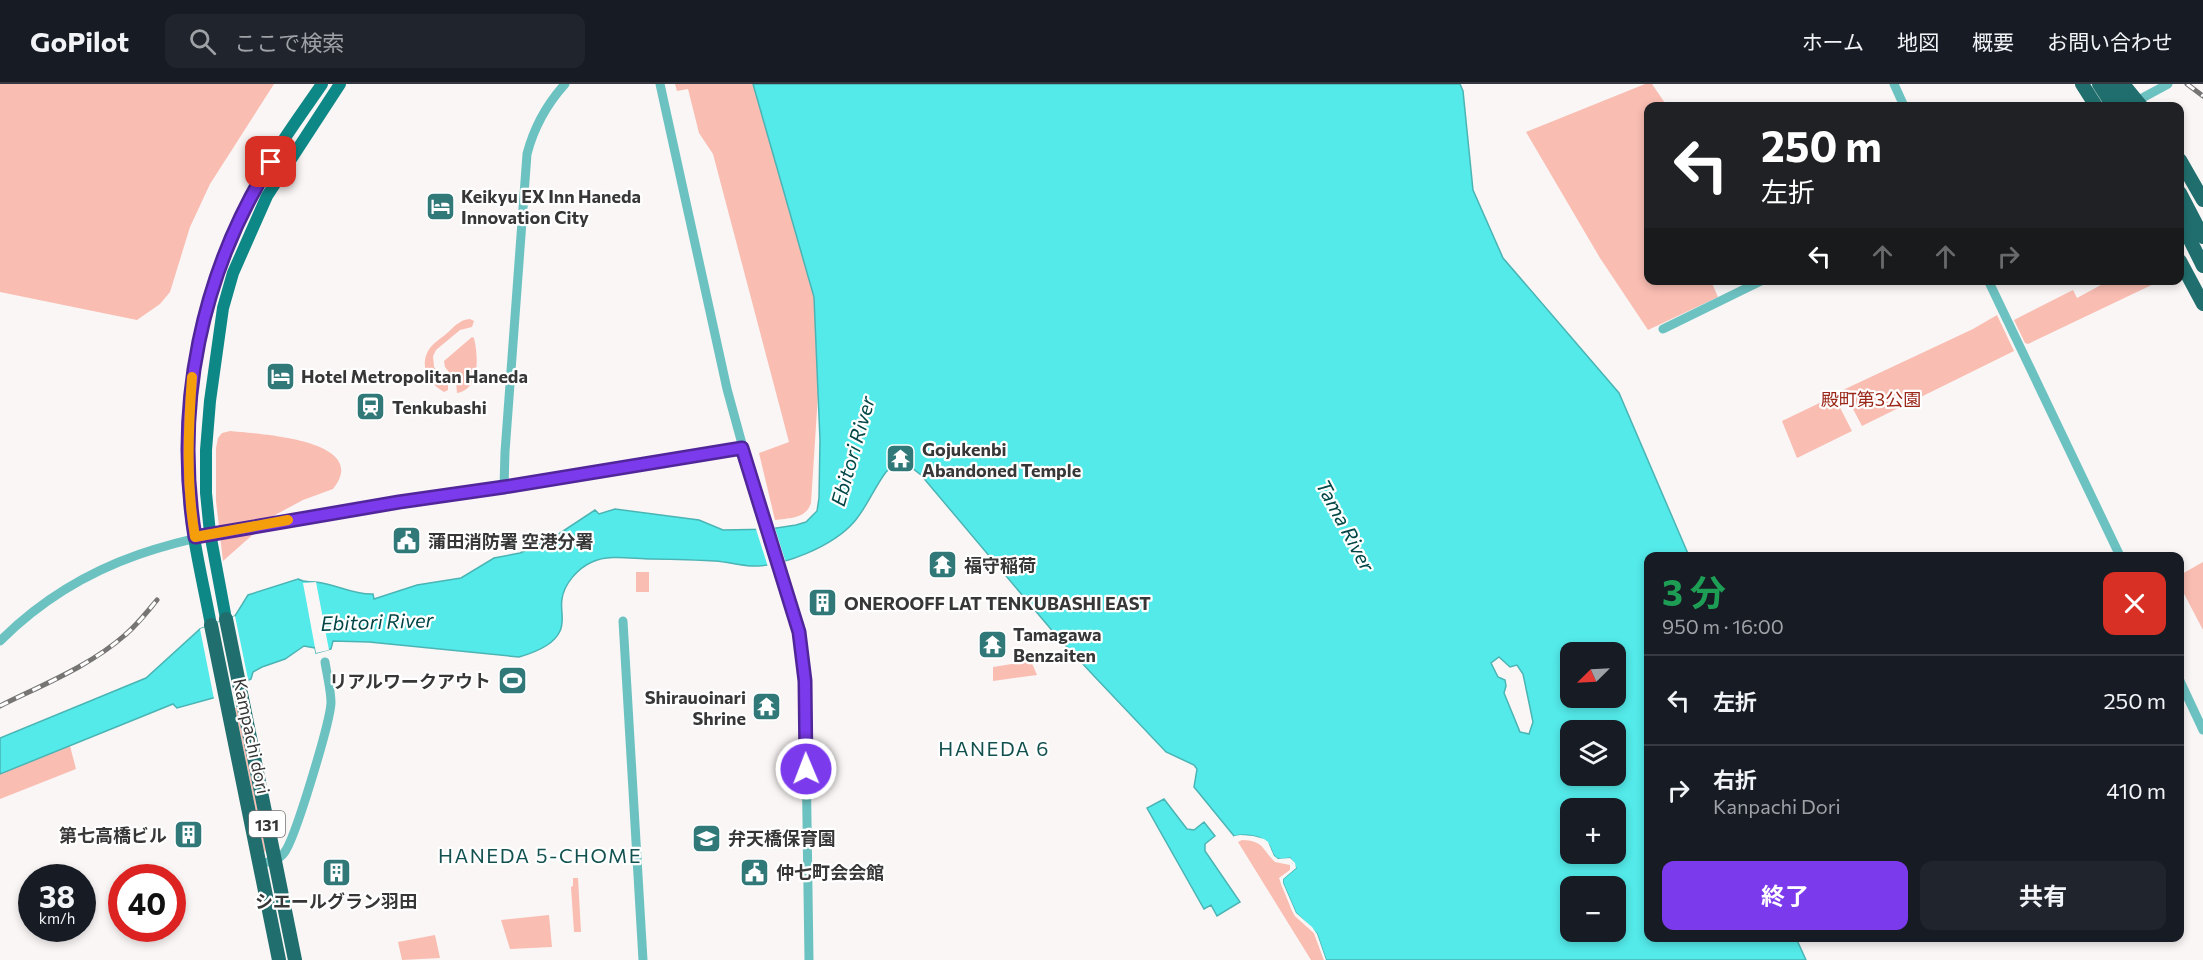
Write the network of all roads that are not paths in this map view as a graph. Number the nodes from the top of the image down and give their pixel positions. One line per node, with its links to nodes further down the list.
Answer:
1 (322, 84): 31 (main road)
2 (340, 84): 30 (main road)
3 (565, 84): 29 (street)
4 (660, 84): 28 (street)
5 (1894, 84): 11 (street)
6 (2082, 84): 12 (highway)
7 (2099, 84): 13 (highway)
8 (2114, 84): 14 (highway, bridge)
9 (2123, 84): 15 (highway)
10 (2168, 84): 16 (street)
11 (1902, 102)
12 (2093, 102)
13 (2110, 102)
14 (2130, 102)
15 (2132, 102)
16 (2138, 102)
17 (2184, 167): 19 (highway)
18 (2184, 200): 21 (highway)
19 (2203, 200)
20 (2184, 228): 22 (highway, bridge)
21 (2203, 237)
22 (2203, 266)
23 (2184, 268): 26 (highway)
24 (1753, 285): 27 (street)
25 (1990, 285): 32 (street)
26 (2203, 304)
27 (1663, 329)
28 (742, 448): 29 (street); 45 (street)
29 (504, 487): 30 (street)
30 (210, 533): 31 (street); 33 (main road)
31 (195, 537): 35 (main road); 36 (street)
32 (2118, 552)
33 (226, 619): 40 (highway, Kampachi dori / 131)
34 (623, 621): 44 (street)
35 (211, 625): 41 (highway, Kampachi dori / 131)
36 (0, 641)
37 (325, 662): 40 (street)
38 (2184, 690): 39 (street)
39 (2203, 730)
40 (274, 861): 41 (street); 43 (highway, Kampachi dori / 131)
41 (260, 864): 42 (highway, Kampachi dori / 131)
42 (279, 960)
43 (295, 960)
44 (643, 960)
45 (809, 960)

